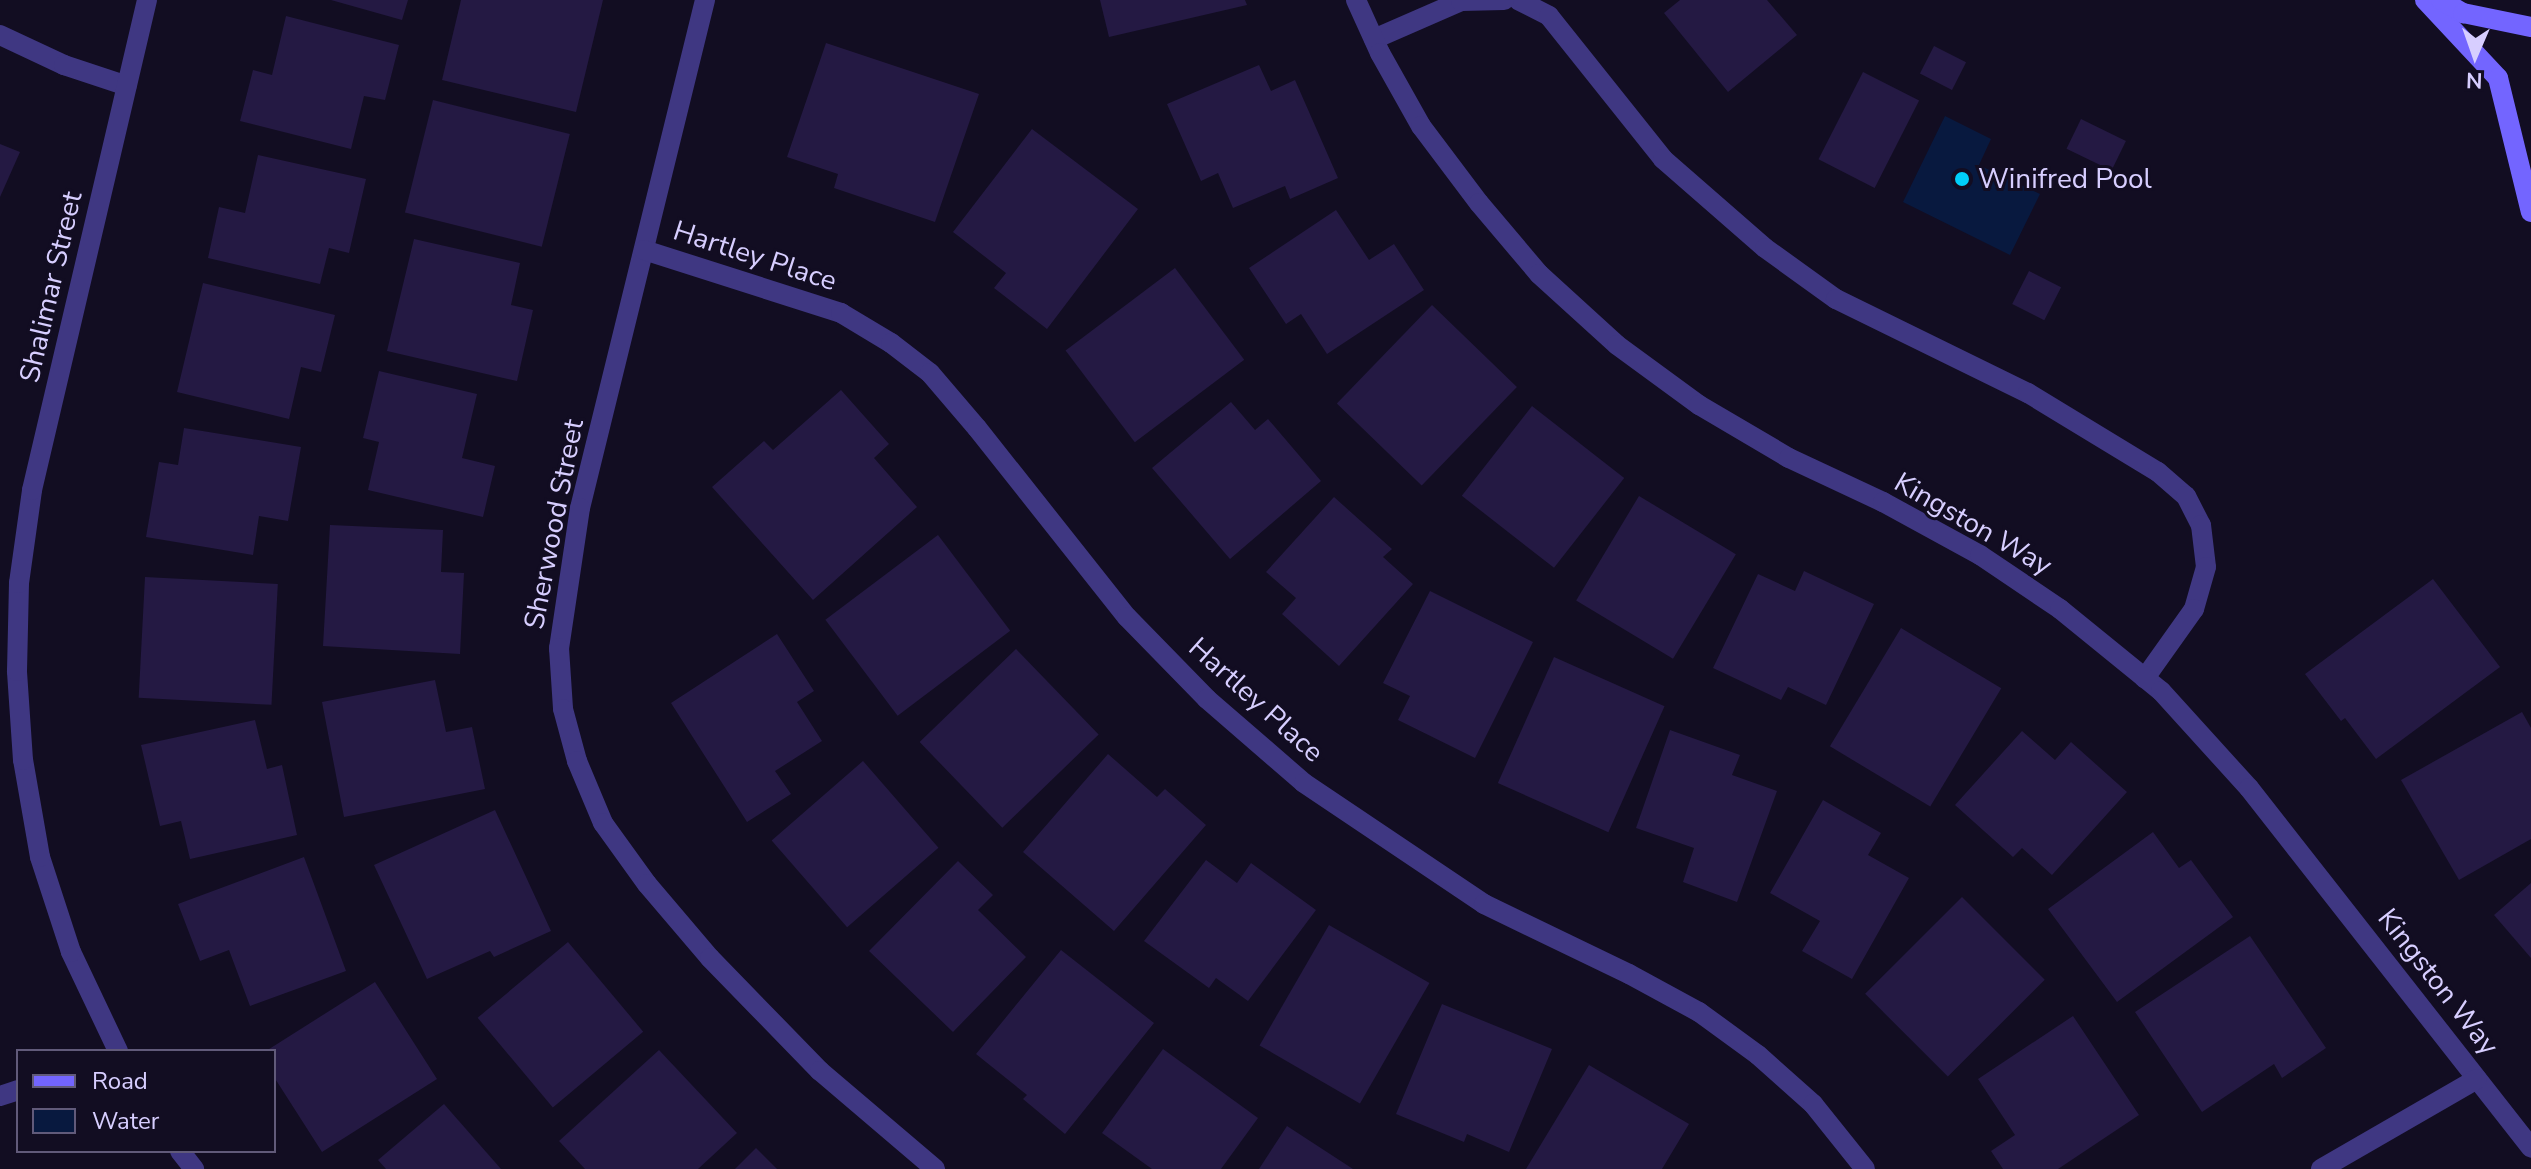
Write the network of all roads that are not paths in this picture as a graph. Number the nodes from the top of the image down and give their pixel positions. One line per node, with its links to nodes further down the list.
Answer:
1 (147, 0): 11 (street, Shalimar Street)
2 (705, 0): 13 (street, Sherwood Street)
3 (1356, 0): 10 (street, Kingston Way)
4 (1504, 0): 10 (street)
5 (1518, 0): 15 (street)
6 (2425, 0): 12 (main road)
7 (2441, 0): 8 (main road)
8 (2531, 27)
9 (0, 35): 11 (street)
10 (1374, 39): 15 (street, Kingston Way)
11 (127, 86): 14 (street, Shalimar Street)
12 (2531, 212)
13 (644, 250): 21 (street, Sherwood Street); 22 (street, Hartley Place)
14 (9, 615): 16 (street, Shalimar Street)
15 (2145, 678): 17 (street, Kingston Way)
16 (117, 1049)
17 (2477, 1079): 18 (street, Kingston Way); 23 (street)
18 (2531, 1148)
19 (182, 1153): 20 (street)
20 (194, 1169)
21 (935, 1169)
22 (1865, 1169)
23 (2321, 1169)

